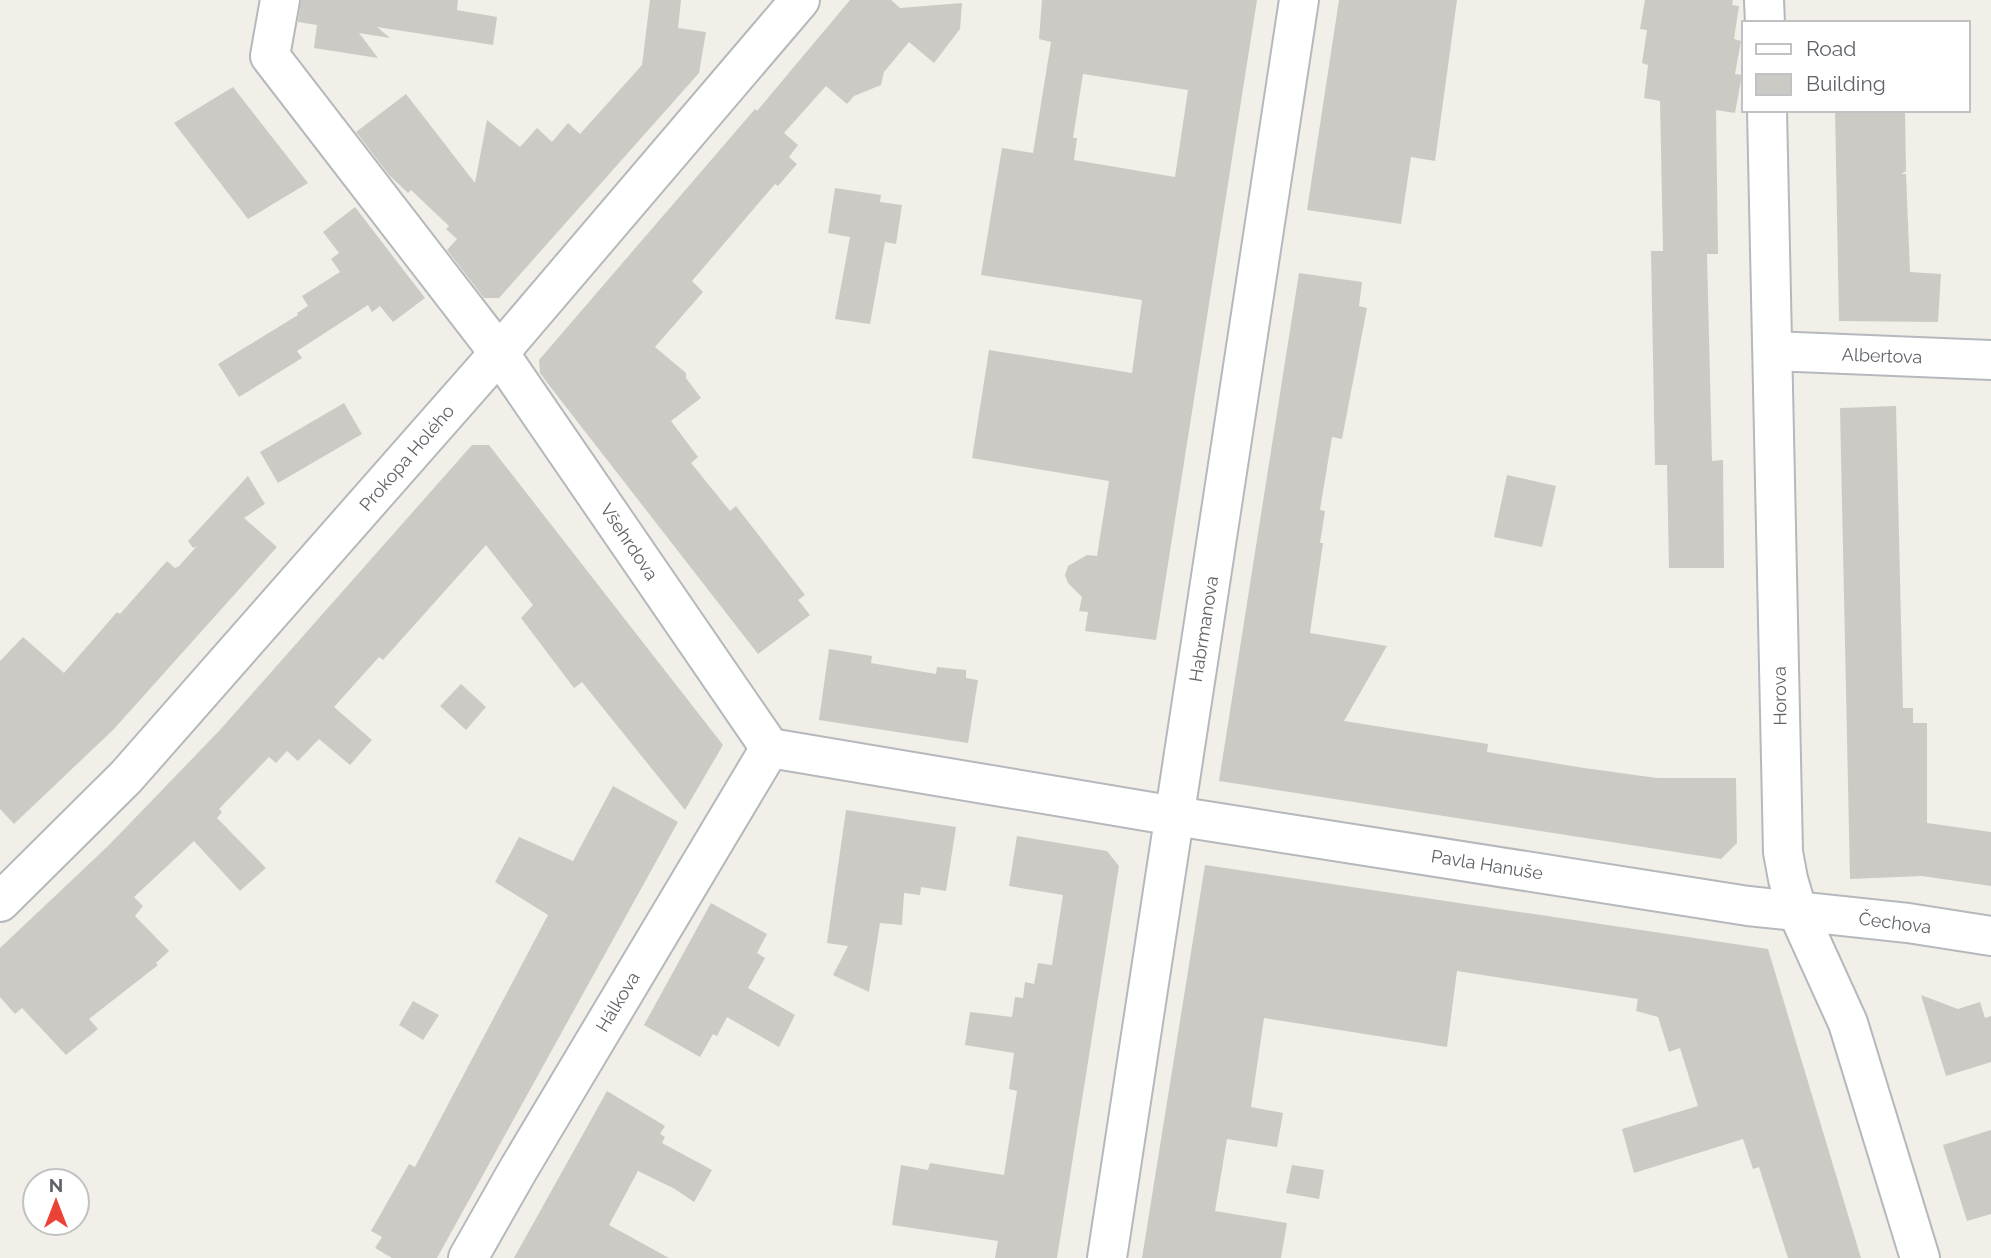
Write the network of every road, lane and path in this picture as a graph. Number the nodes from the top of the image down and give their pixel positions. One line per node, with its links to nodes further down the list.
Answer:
1 (280, 0): 8 (street, Všehrdova)
2 (800, 0): 8 (street, Prokopa Holého)
3 (1299, 0): 11 (street, Habrmanova)
4 (1764, 0): 5 (street)
5 (1765, 21)
6 (1767, 112): 7 (street, Horova)
7 (1773, 351): 9 (street, Albertova); 13 (street, Horova)
8 (499, 353): 10 (street, Všehrdova); 12 (street, Prokopa Holého)
9 (1991, 360)
10 (770, 748): 11 (street); 15 (street, Hálkova)
11 (1175, 816): 13 (street, Pavla Hanuše); 16 (street, Habrmanova)
12 (0, 902)
13 (1798, 913): 14 (street, Čechova); 17 (street, Horova)
14 (1991, 936)
15 (468, 1258)
16 (1107, 1258)
17 (1920, 1258)

